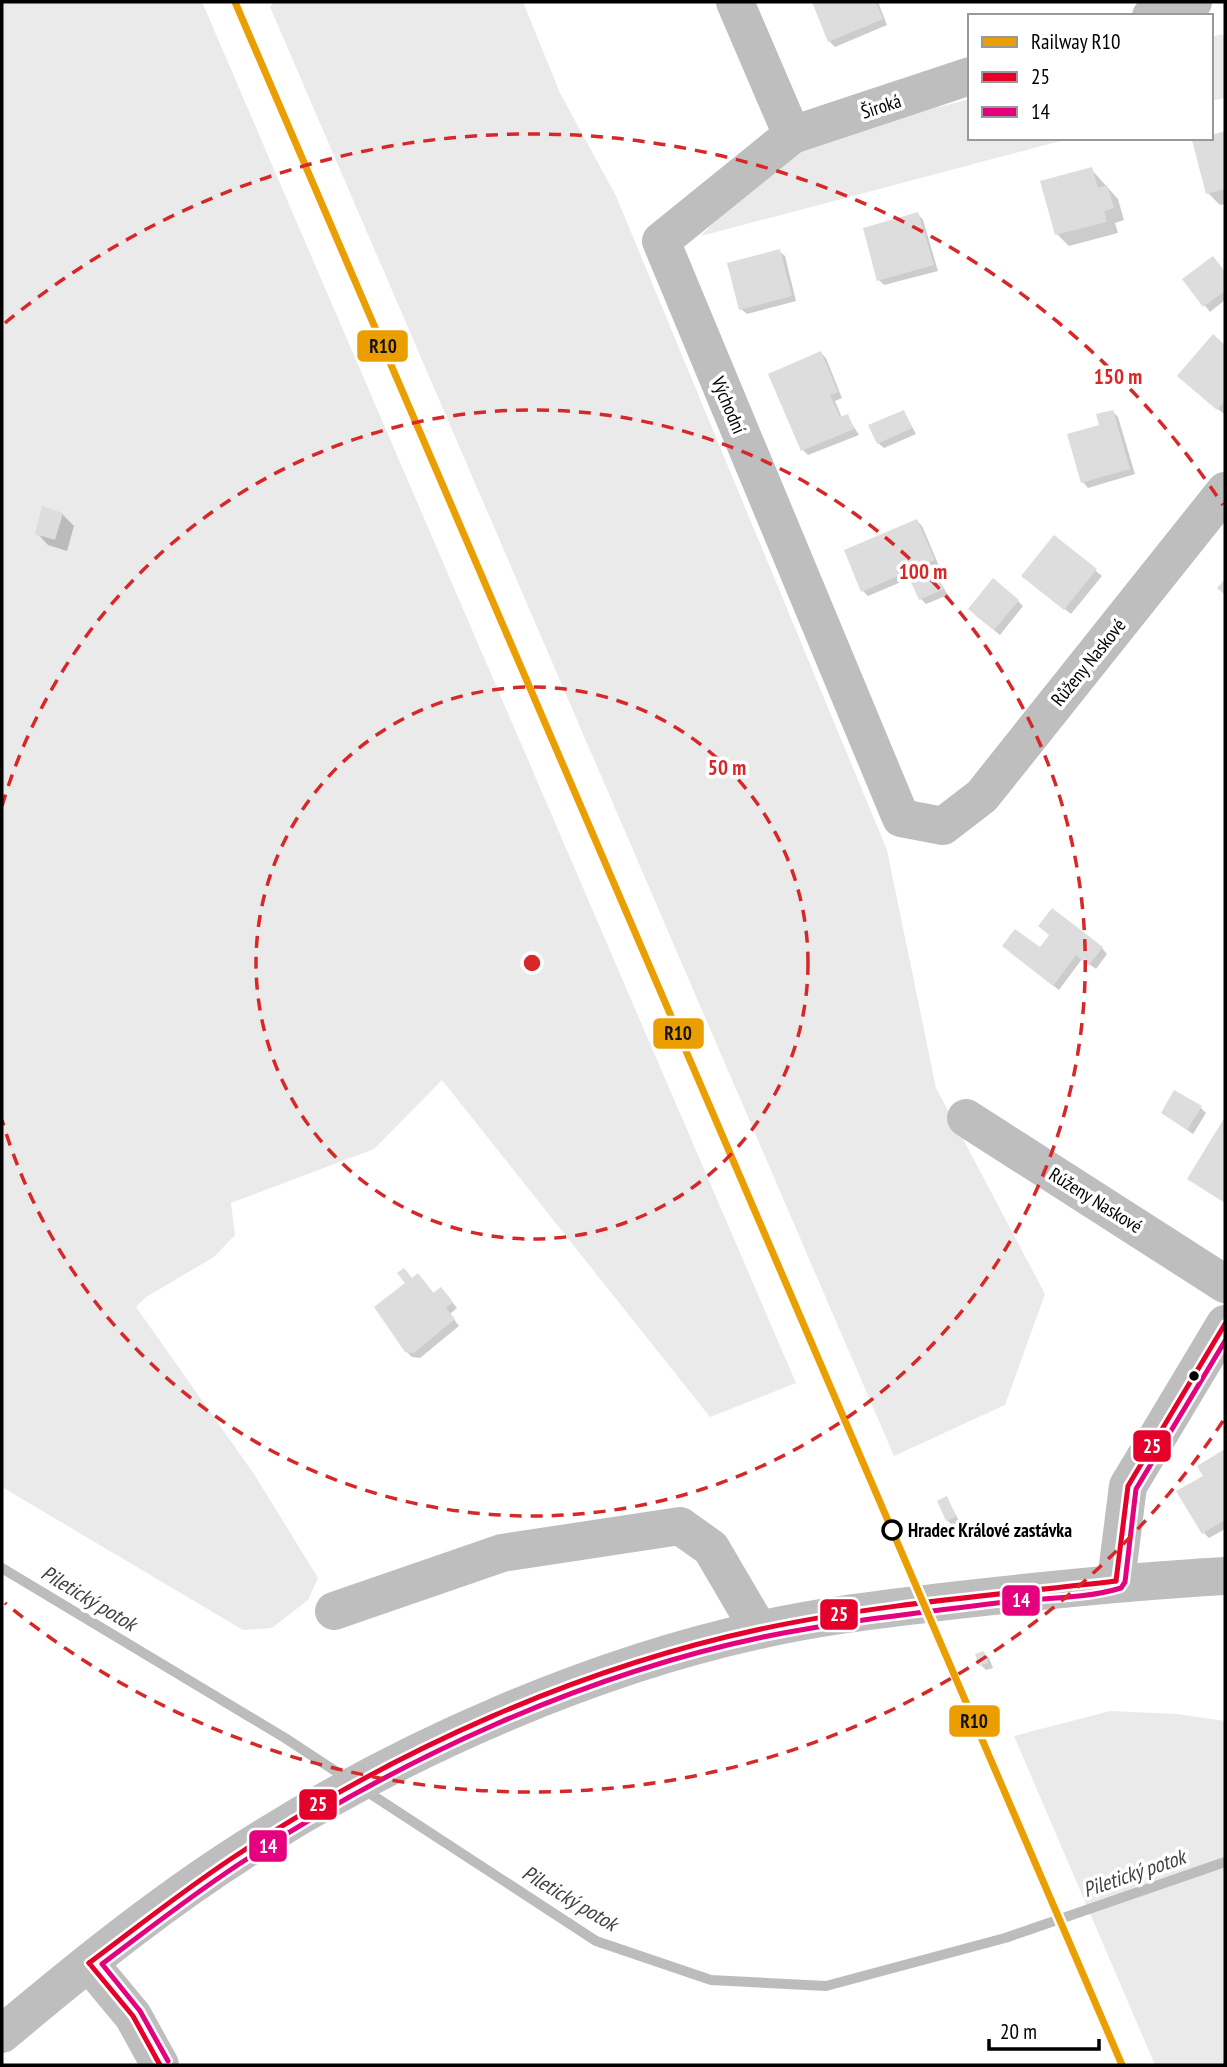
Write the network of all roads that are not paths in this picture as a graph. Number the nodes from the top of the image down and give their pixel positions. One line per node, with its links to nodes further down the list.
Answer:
1 (735, 2): 5 (street)
2 (1193, 2): 3 (street)
3 (1157, 14)
4 (968, 77): 5 (street, Široká)
5 (792, 135): 7 (street, Východní)
6 (1225, 491): 7 (street, Růženy Naskové)
7 (943, 826)
8 (966, 1118): 9 (street, Rúženy Naskové)
9 (1225, 1284)
10 (1225, 1324): 12 (street)
11 (1225, 1576): 12 (street)
12 (1116, 1581): 14 (street)
13 (334, 1611): 14 (street)
14 (759, 1630): 15 (street)
15 (89, 1963): 16 (street); 17 (street)
16 (2, 2034)
17 (160, 2065)

